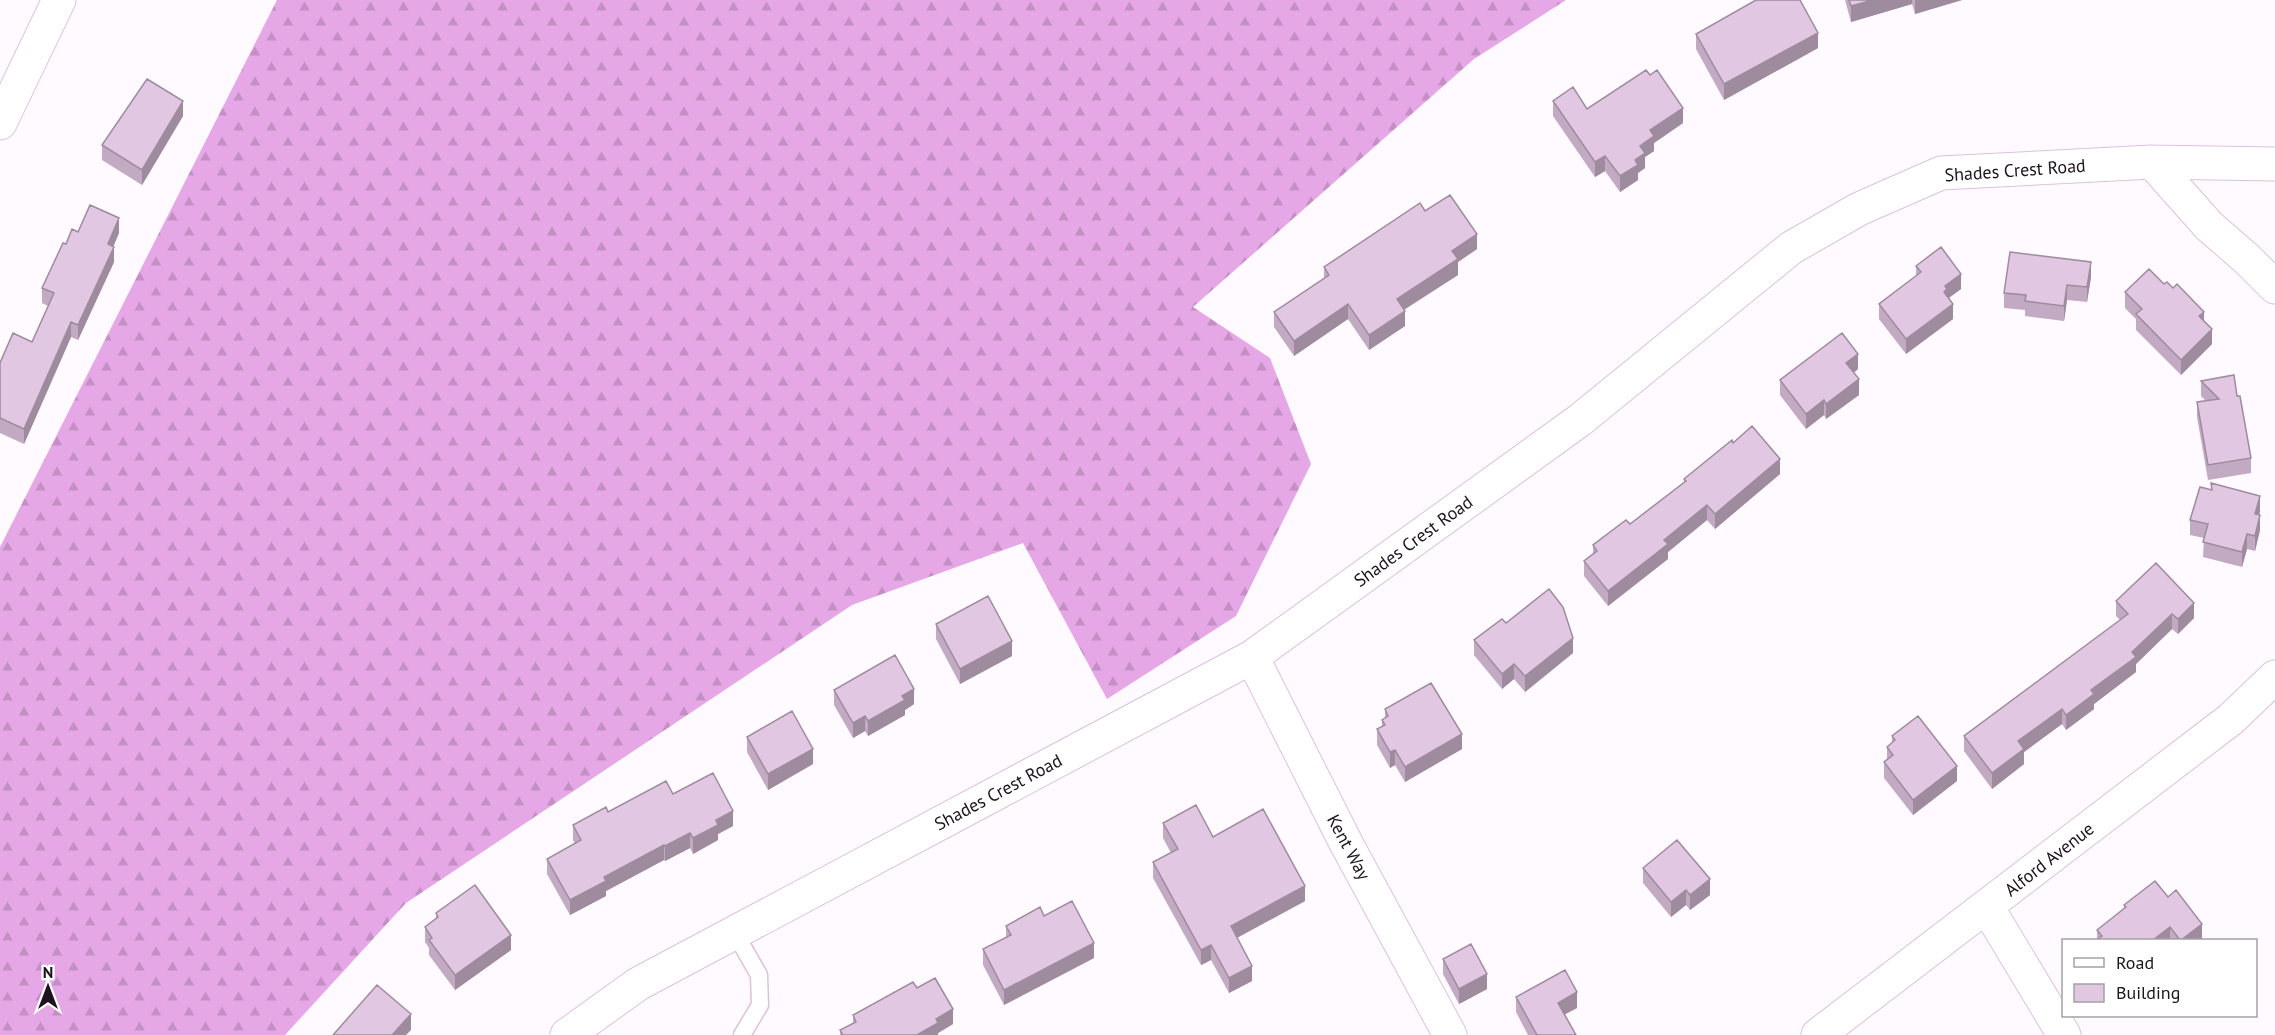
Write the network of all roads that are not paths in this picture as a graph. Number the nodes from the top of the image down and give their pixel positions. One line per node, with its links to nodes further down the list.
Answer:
1 (59, 0): 2 (street)
2 (0, 123)
3 (2152, 162): 4 (street, Shades Crest Road); 5 (street); 6 (street, Shades Crest Road)
4 (2275, 164)
5 (2275, 287)
6 (1252, 657): 9 (street, Shades Crest Road); 12 (street, Kent Way)
7 (2275, 677): 8 (street, Alford Avenue)
8 (1987, 907): 13 (street, Alford Avenue); 14 (street)
9 (735, 933): 10 (street, Shades Crest Road); 11 (lane)
10 (567, 1035)
11 (742, 1035)
12 (1449, 1035)
13 (1818, 1035)
14 (2064, 1035)

